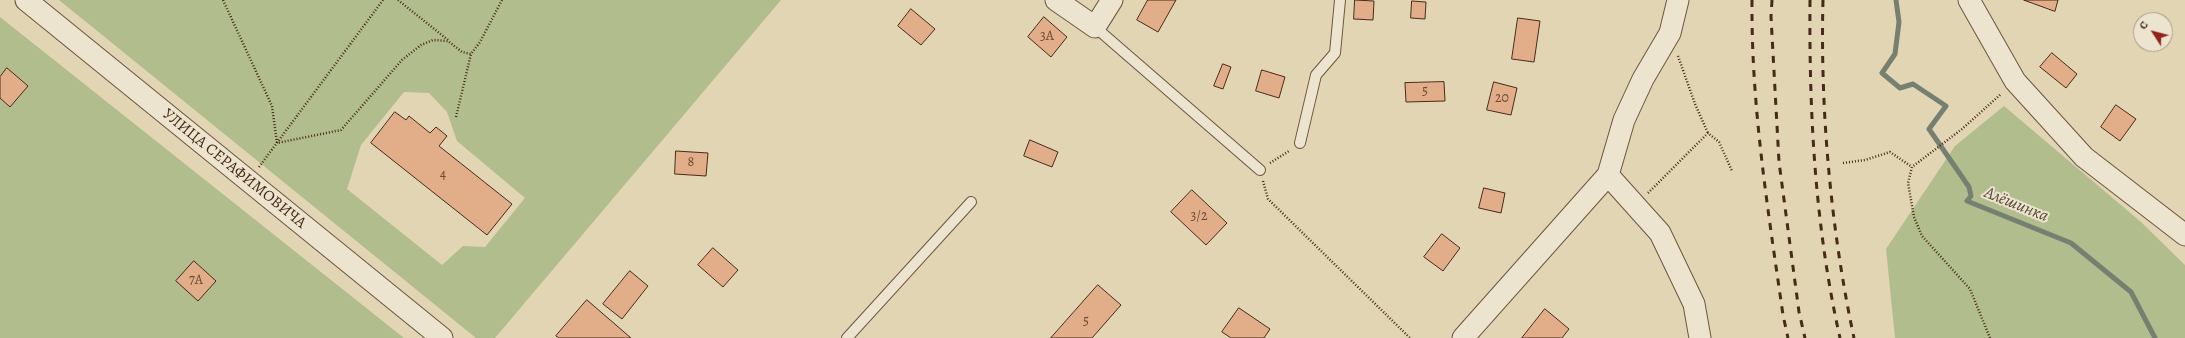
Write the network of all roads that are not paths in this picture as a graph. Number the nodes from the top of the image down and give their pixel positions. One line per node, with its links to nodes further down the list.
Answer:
1 (26, 0): 13 (street, УЛИЦА СЕРАФИМОВИЧА)
2 (1056, 0): 7 (street)
3 (1112, 0): 7 (street)
4 (1340, 0): 8 (lane)
5 (1678, 0): 10 (street)
6 (1969, 0): 12 (street)
7 (1095, 27): 9 (lane)
8 (1300, 144)
9 (1260, 170)
10 (1608, 175): 15 (street); 16 (street)
11 (971, 202): 14 (lane)
12 (2185, 235)
13 (442, 338)
14 (847, 338)
15 (1462, 338)
16 (1700, 338)

